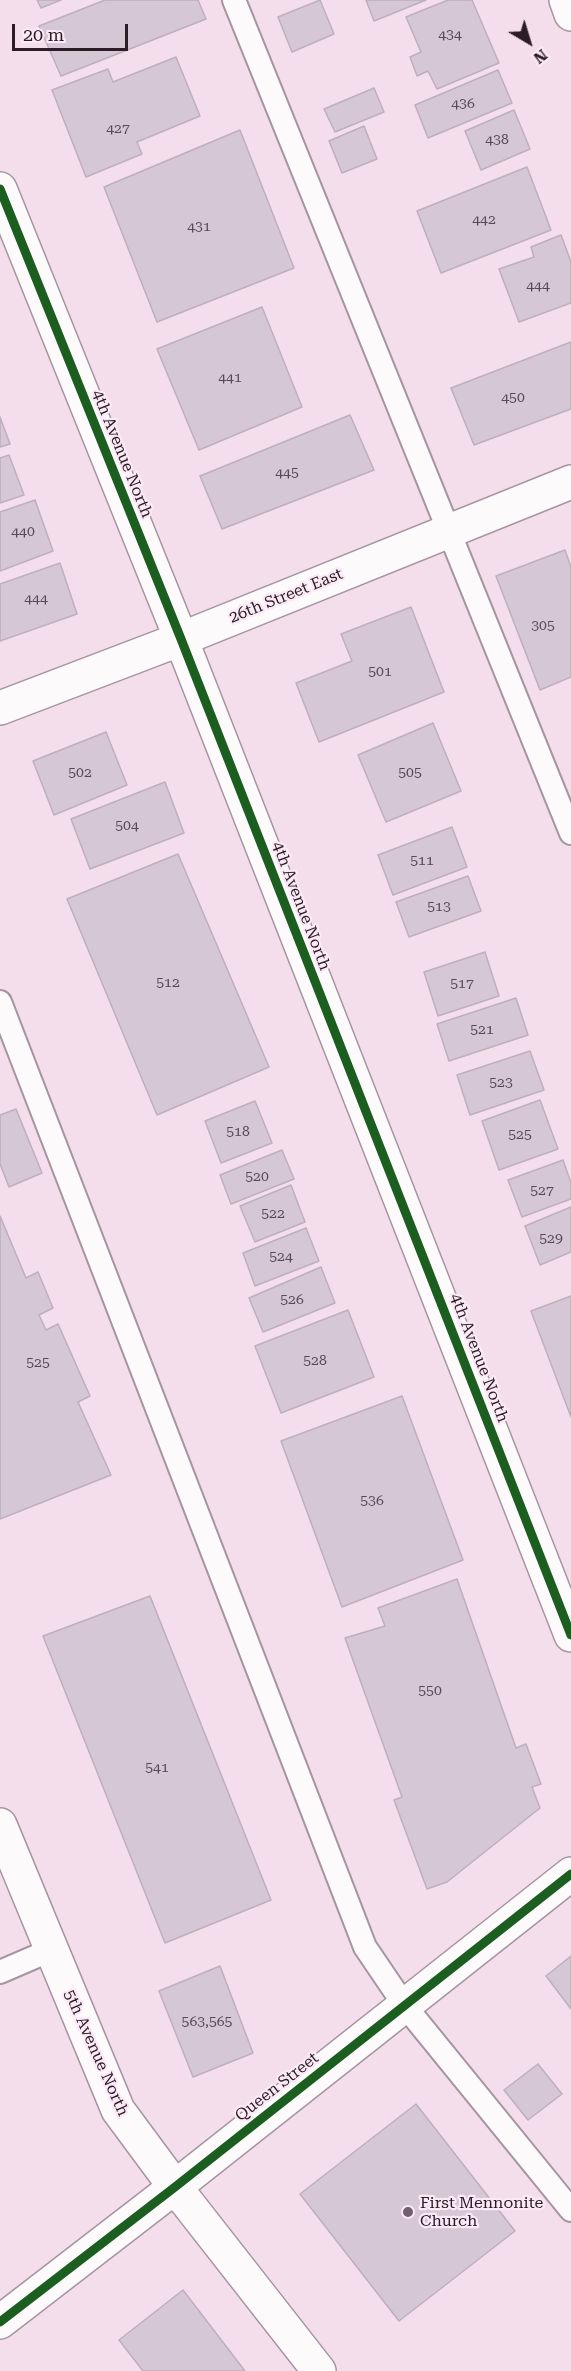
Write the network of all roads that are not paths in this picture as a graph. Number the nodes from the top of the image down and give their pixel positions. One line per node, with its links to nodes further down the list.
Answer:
1 (234, 0): 6 (lane)
2 (566, 0): 3 (street)
3 (571, 14)
4 (0, 189): 7 (street, 4th Avenue North)
5 (571, 482): 6 (street, 26th Street East)
6 (450, 531): 7 (street, 26th Street East); 9 (lane)
7 (181, 639): 8 (street, 26th Street East); 11 (street, 4th Avenue North)
8 (0, 708)
9 (571, 834)
10 (0, 1002): 16 (lane)
11 (571, 1635)
12 (0, 1825): 14 (street, 5th Avenue North)
13 (571, 1874): 16 (street, Queen Street)
14 (51, 1950): 15 (lane); 17 (street, 5th Avenue North)
15 (0, 1972)
16 (405, 2006): 17 (street, Queen Street); 18 (lane)
17 (175, 2187): 19 (street, Queen Street); 20 (street, 5th Avenue North)
18 (571, 2210)
19 (0, 2322)
20 (319, 2371)

